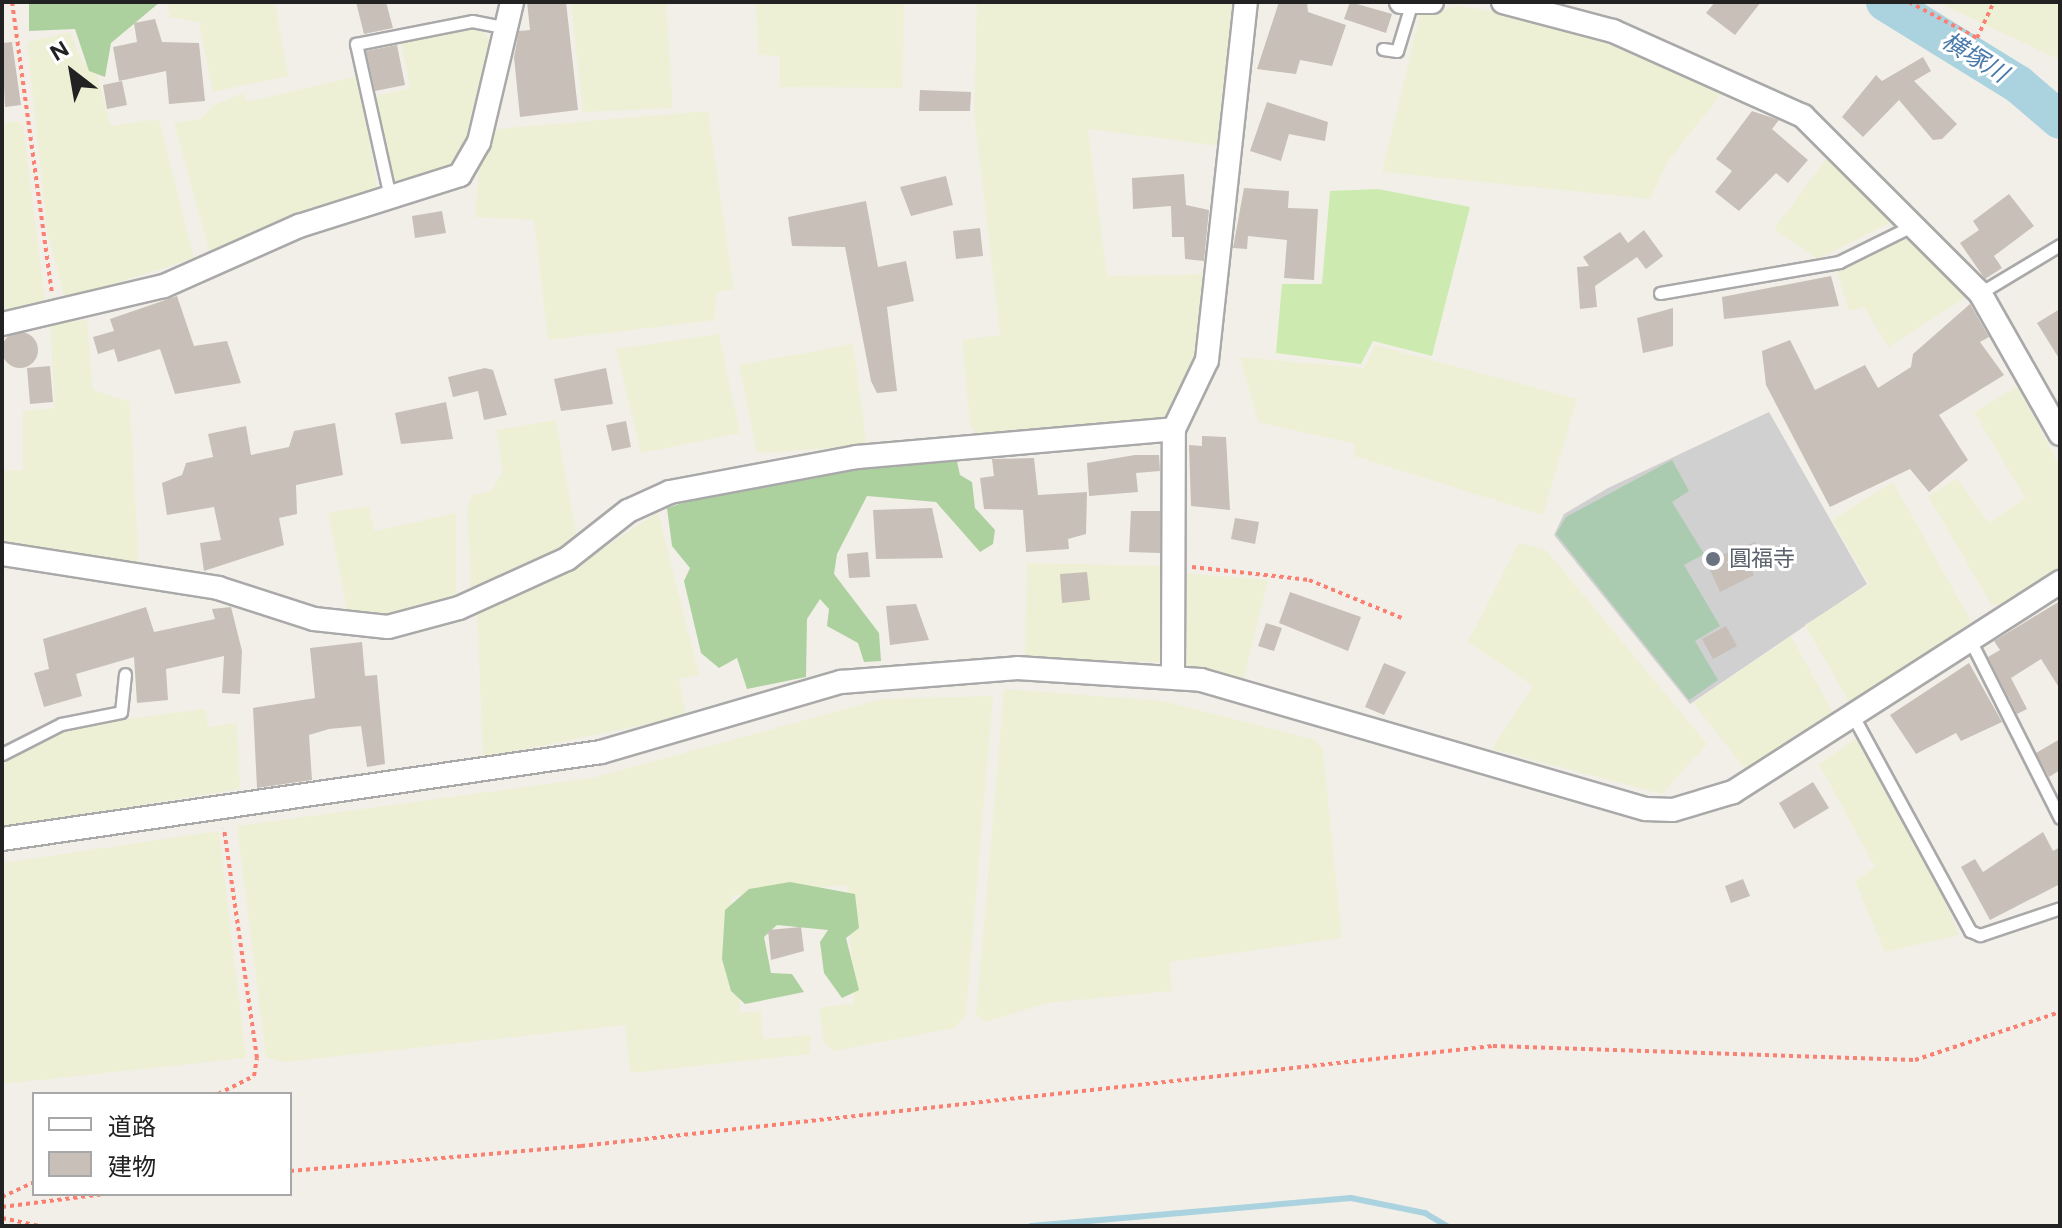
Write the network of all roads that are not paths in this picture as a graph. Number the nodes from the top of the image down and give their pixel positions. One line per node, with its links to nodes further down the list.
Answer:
1 (512, 2): 7 (street)
2 (1246, 2): 15 (street)
3 (1503, 2): 5 (street)
4 (1415, 3): 8 (lane)
5 (1541, 5): 6 (street)
6 (1580, 10): 10 (street)
7 (509, 29): 9 (street); 9 (lane)
8 (1383, 49)
9 (390, 197): 14 (street)
10 (1917, 224): 12 (lane); 13 (street)
11 (2060, 245): 13 (lane)
12 (1660, 293)
13 (1980, 293): 16 (street)
14 (2, 324)
15 (1174, 429): 17 (street); 21 (street)
16 (2060, 434)
17 (2, 554)
18 (2060, 582): 19 (street)
19 (1970, 640): 22 (street); 24 (lane)
20 (125, 674): 23 (lane)
21 (1173, 677): 22 (street); 25 (street)
22 (1853, 716): 26 (lane)
23 (2, 754)
24 (2060, 818)
25 (2, 839)
26 (2060, 908)

